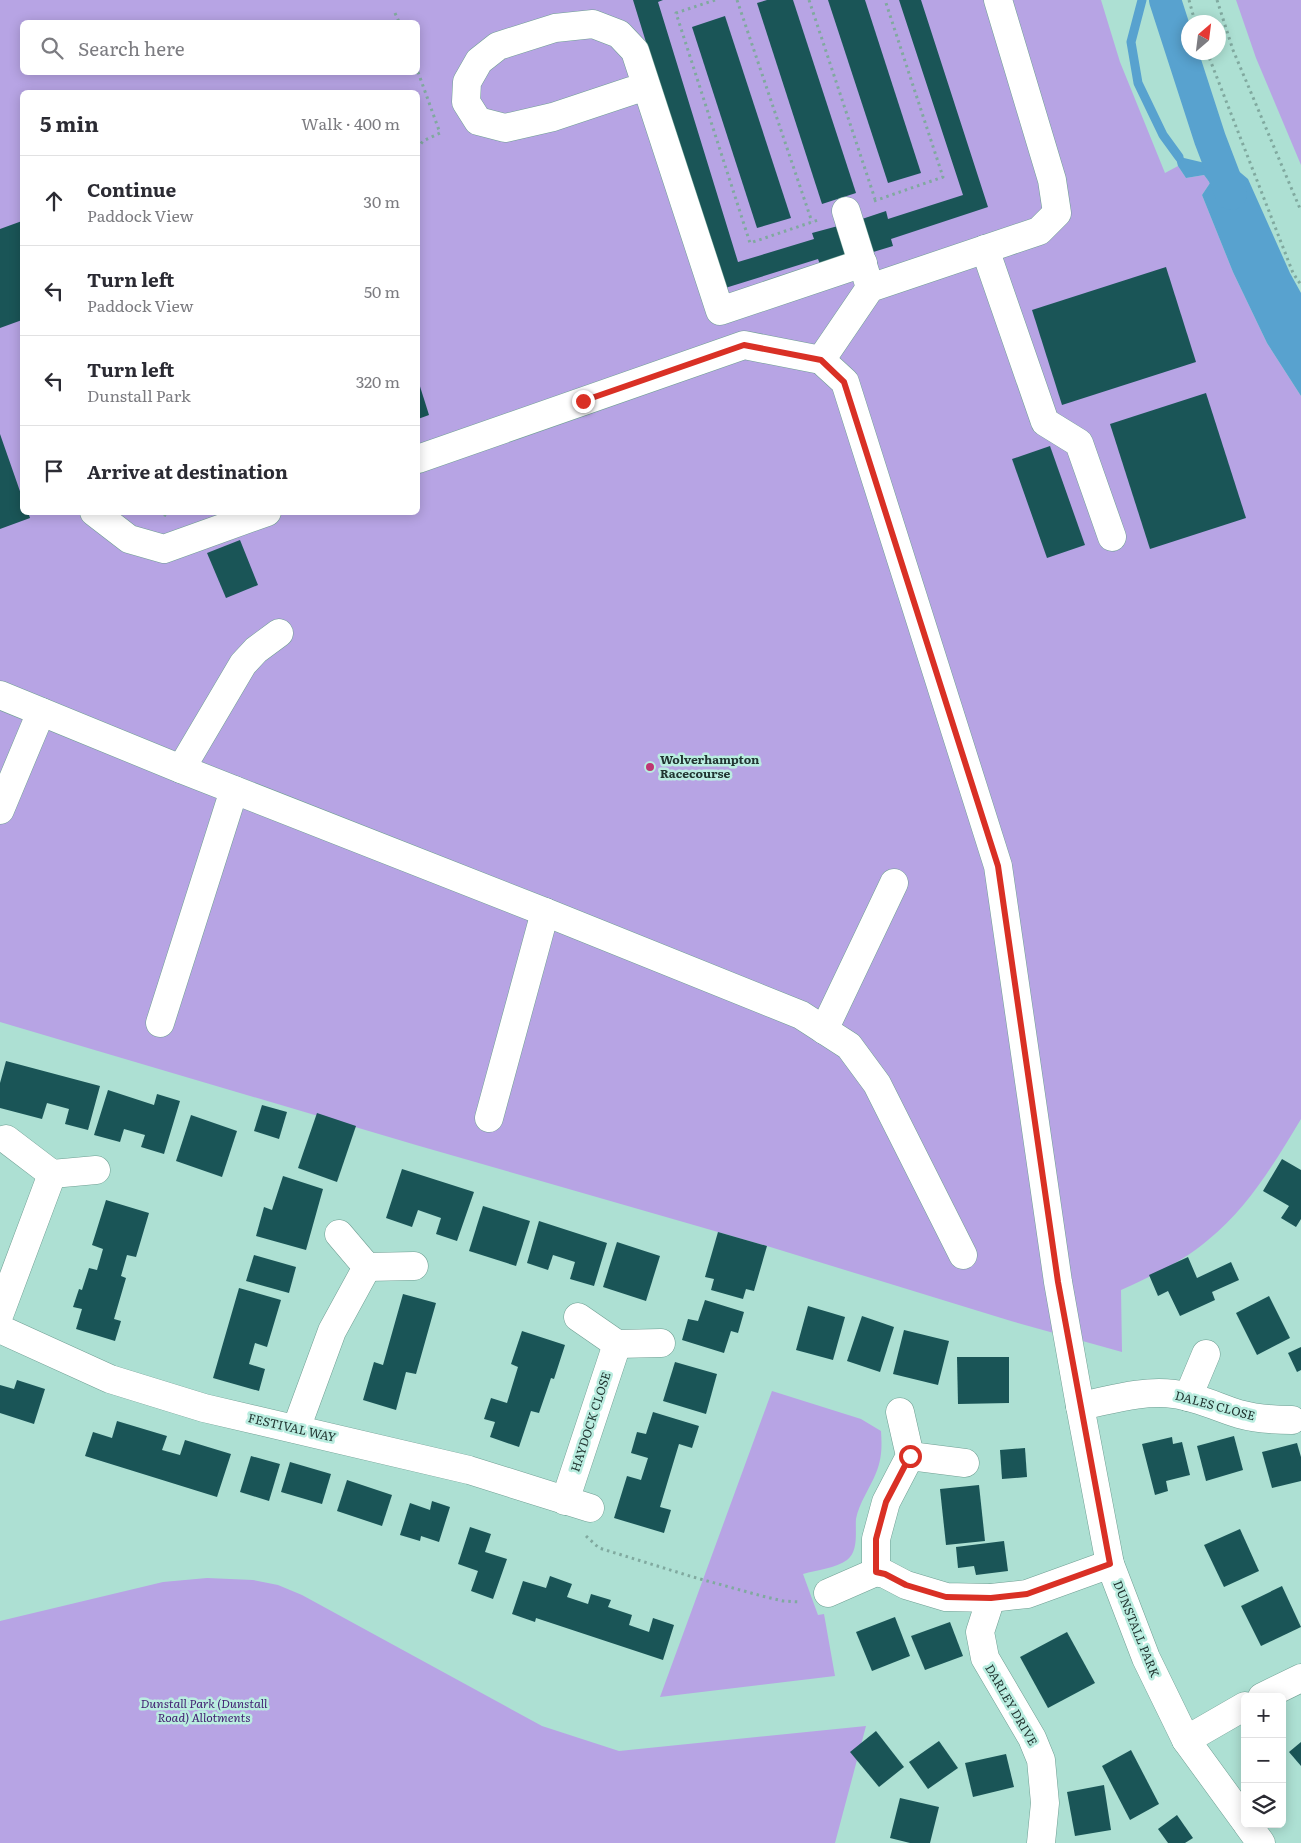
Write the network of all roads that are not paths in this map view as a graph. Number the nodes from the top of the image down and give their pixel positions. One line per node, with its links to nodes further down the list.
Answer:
1 (998, 0): 4 (street)
2 (646, 86): 2 (street); 5 (street)
3 (846, 211): 5 (street)
4 (985, 249): 5 (street); 10 (street)
5 (866, 276): 6 (street)
6 (821, 360): 7 (street); 36 (street, DUNSTALL PARK)
7 (420, 458)
8 (98, 515): 9 (street)
9 (259, 515)
10 (1112, 537)
11 (279, 633): 14 (street)
12 (0, 695): 13 (street)
13 (42, 712): 14 (street); 16 (street)
14 (181, 769): 15 (street)
15 (234, 790): 18 (street); 19 (street)
16 (0, 810)
17 (894, 883): 20 (street)
18 (545, 912): 20 (street); 21 (street)
19 (160, 1023)
20 (824, 1030): 26 (street)
21 (490, 1118)
22 (6, 1139): 24 (street)
23 (96, 1170): 24 (street)
24 (52, 1174): 29 (street)
25 (338, 1234): 28 (street)
26 (963, 1255)
27 (414, 1266): 28 (street)
28 (367, 1267): 39 (street)
29 (0, 1313)
30 (578, 1317): 33 (street)
31 (0, 1329): 39 (street, FESTIVAL WAY)
32 (661, 1343): 33 (street)
33 (617, 1344): 42 (street, HAYDOCK CLOSE)
34 (1206, 1354): 35 (street)
35 (1188, 1397): 36 (street, DALES CLOSE); 38 (street, DALES CLOSE)
36 (1080, 1406): 43 (street, DUNSTALL PARK)
37 (900, 1412): 40 (street)
38 (1292, 1420)
39 (296, 1429): 42 (street, FESTIVAL WAY)
40 (910, 1456): 41 (street); 44 (street)
41 (965, 1463)
42 (577, 1504)
43 (1110, 1564): 46 (street); 50 (street, DUNSTALL PARK)
44 (876, 1572): 45 (street); 46 (street)
45 (828, 1593)
46 (991, 1598): 53 (street, DARLEY DRIVE)
47 (1301, 1678): 48 (street)
48 (1270, 1693)
49 (1241, 1708): 50 (street)
50 (1186, 1740): 51 (street, DUNSTALL PARK)
51 (1241, 1816)
52 (1250, 1828): 54 (street)
53 (1041, 1843)
54 (1261, 1843)

